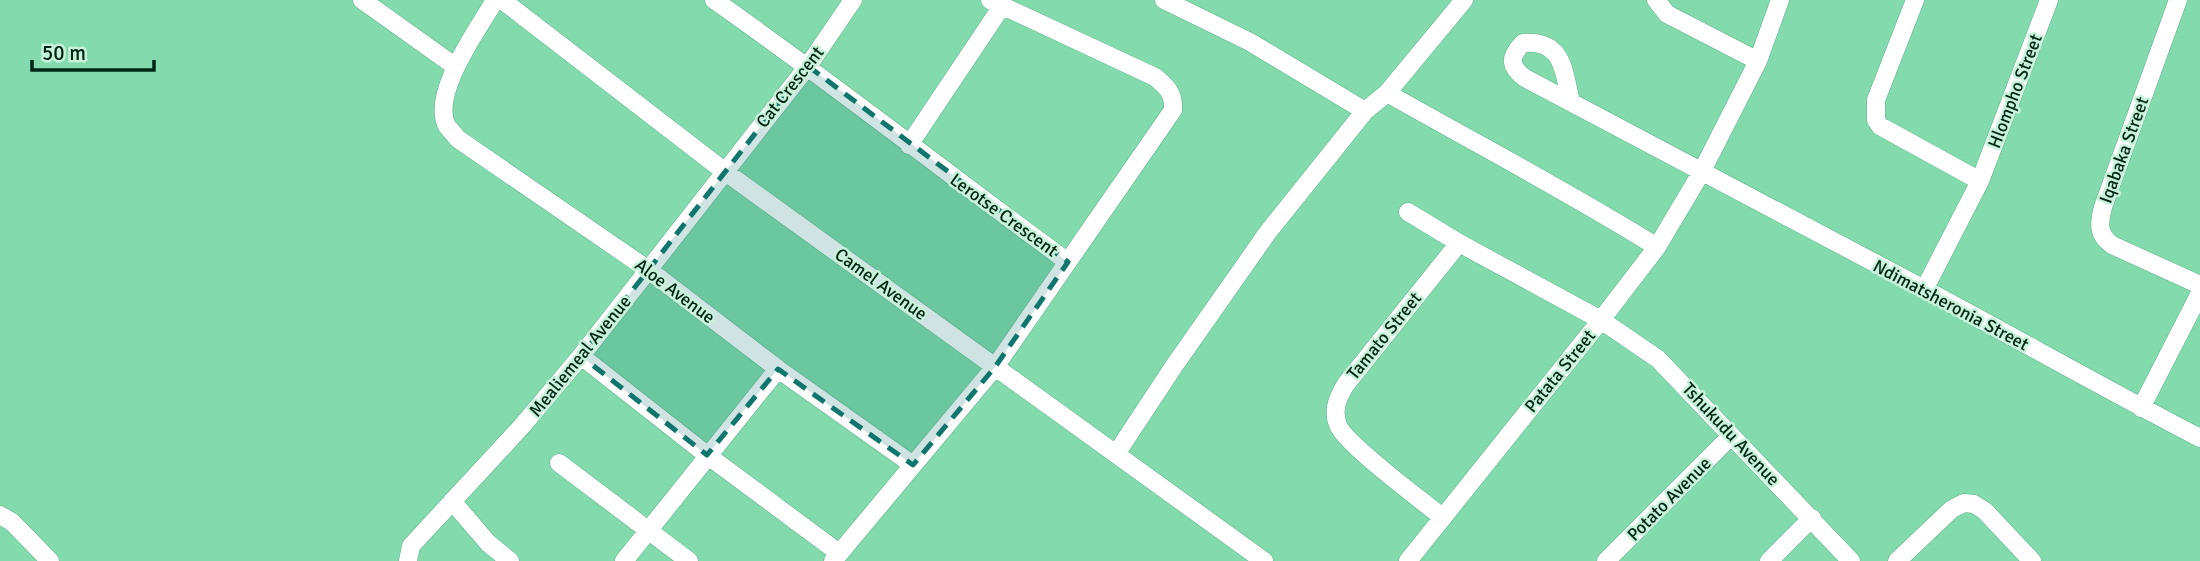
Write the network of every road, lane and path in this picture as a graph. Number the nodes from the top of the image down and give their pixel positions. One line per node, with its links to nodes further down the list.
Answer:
1 (362, 0): 16 (street)
2 (495, 0): 16 (street, Aloe Avenue)
3 (502, 0): 21 (street, Camel Avenue)
4 (713, 0): 15 (street, Lerotse Crescent)
5 (853, 0): 15 (street, Cat Crescent)
6 (1164, 0): 19 (street)
7 (1464, 0): 17 (street)
8 (1656, 0): 14 (street)
9 (1780, 0): 14 (street, Patata Street)
10 (1915, 0): 23 (street)
11 (2049, 0): 23 (street, Hlompho Street)
12 (2178, 0): 29 (street, Iqabaka Street)
13 (996, 3): 20 (street); 27 (street, Lerotse Crescent)
14 (1758, 61): 22 (street, Patata Street)
15 (808, 66): 20 (street, Lerotse Crescent); 21 (street, Cat Crescent)
16 (456, 67): 28 (street, Aloe Avenue)
17 (1387, 93): 19 (street); 26 (street)
18 (1571, 103): 22 (street, Ndimatsheronia Street)
19 (1365, 111): 39 (street)
20 (909, 145): 27 (street, Lerotse Crescent)
21 (724, 171): 28 (street, Mealiemeal Avenue); 34 (street, Camel Avenue)
22 (1701, 173): 26 (street, Patata Street); 30 (street, Ndimatsheronia Street)
23 (1980, 181): 30 (street, Hlompho Street)
24 (1408, 212): 25 (street)
25 (1459, 243): 32 (street); 45 (street, Tamato Street)
26 (1657, 247): 32 (street, Patata Street)
27 (1068, 262): 34 (street)
28 (650, 271): 33 (street, Mealiemeal Avenue); 35 (street, Aloe Avenue)
29 (2200, 285)
30 (1924, 290): 36 (street, Ndimatsheronia Street)
31 (2200, 293): 36 (street)
32 (1601, 320): 37 (street, Tshukudu Avenue); 45 (street, Patata Street)
33 (581, 356): 40 (street); 43 (street, Mealiemeal Avenue)
34 (995, 367): 39 (street, Camel Avenue); 42 (street)
35 (778, 369): 40 (street); 42 (street, Aloe Avenue)
36 (2141, 408): 38 (street, Ndimatsheronia Street)
37 (1731, 436): 46 (street, Tshukudu Avenue); 49 (street, Potato Avenue)
38 (2200, 438)
39 (1116, 454): 55 (street, Camel Avenue)
40 (707, 456): 47 (street); 48 (street)
41 (559, 463): 47 (street)
42 (913, 465): 48 (street)
43 (452, 501): 51 (street, Mealiemeal Avenue); 52 (street)
44 (0, 515): 50 (street)
45 (1443, 518): 56 (street, Patata Street)
46 (1812, 518): 57 (street); 58 (street, Tshukudu Avenue)
47 (649, 530): 53 (street); 54 (street)
48 (836, 557)
49 (1619, 557)
50 (50, 561)
51 (408, 561)
52 (510, 561)
53 (624, 561)
54 (689, 561)
55 (1264, 561)
56 (1408, 561)
57 (1769, 561)
58 (1851, 561)
59 (1897, 561): 60 (street)
60 (2032, 561)

